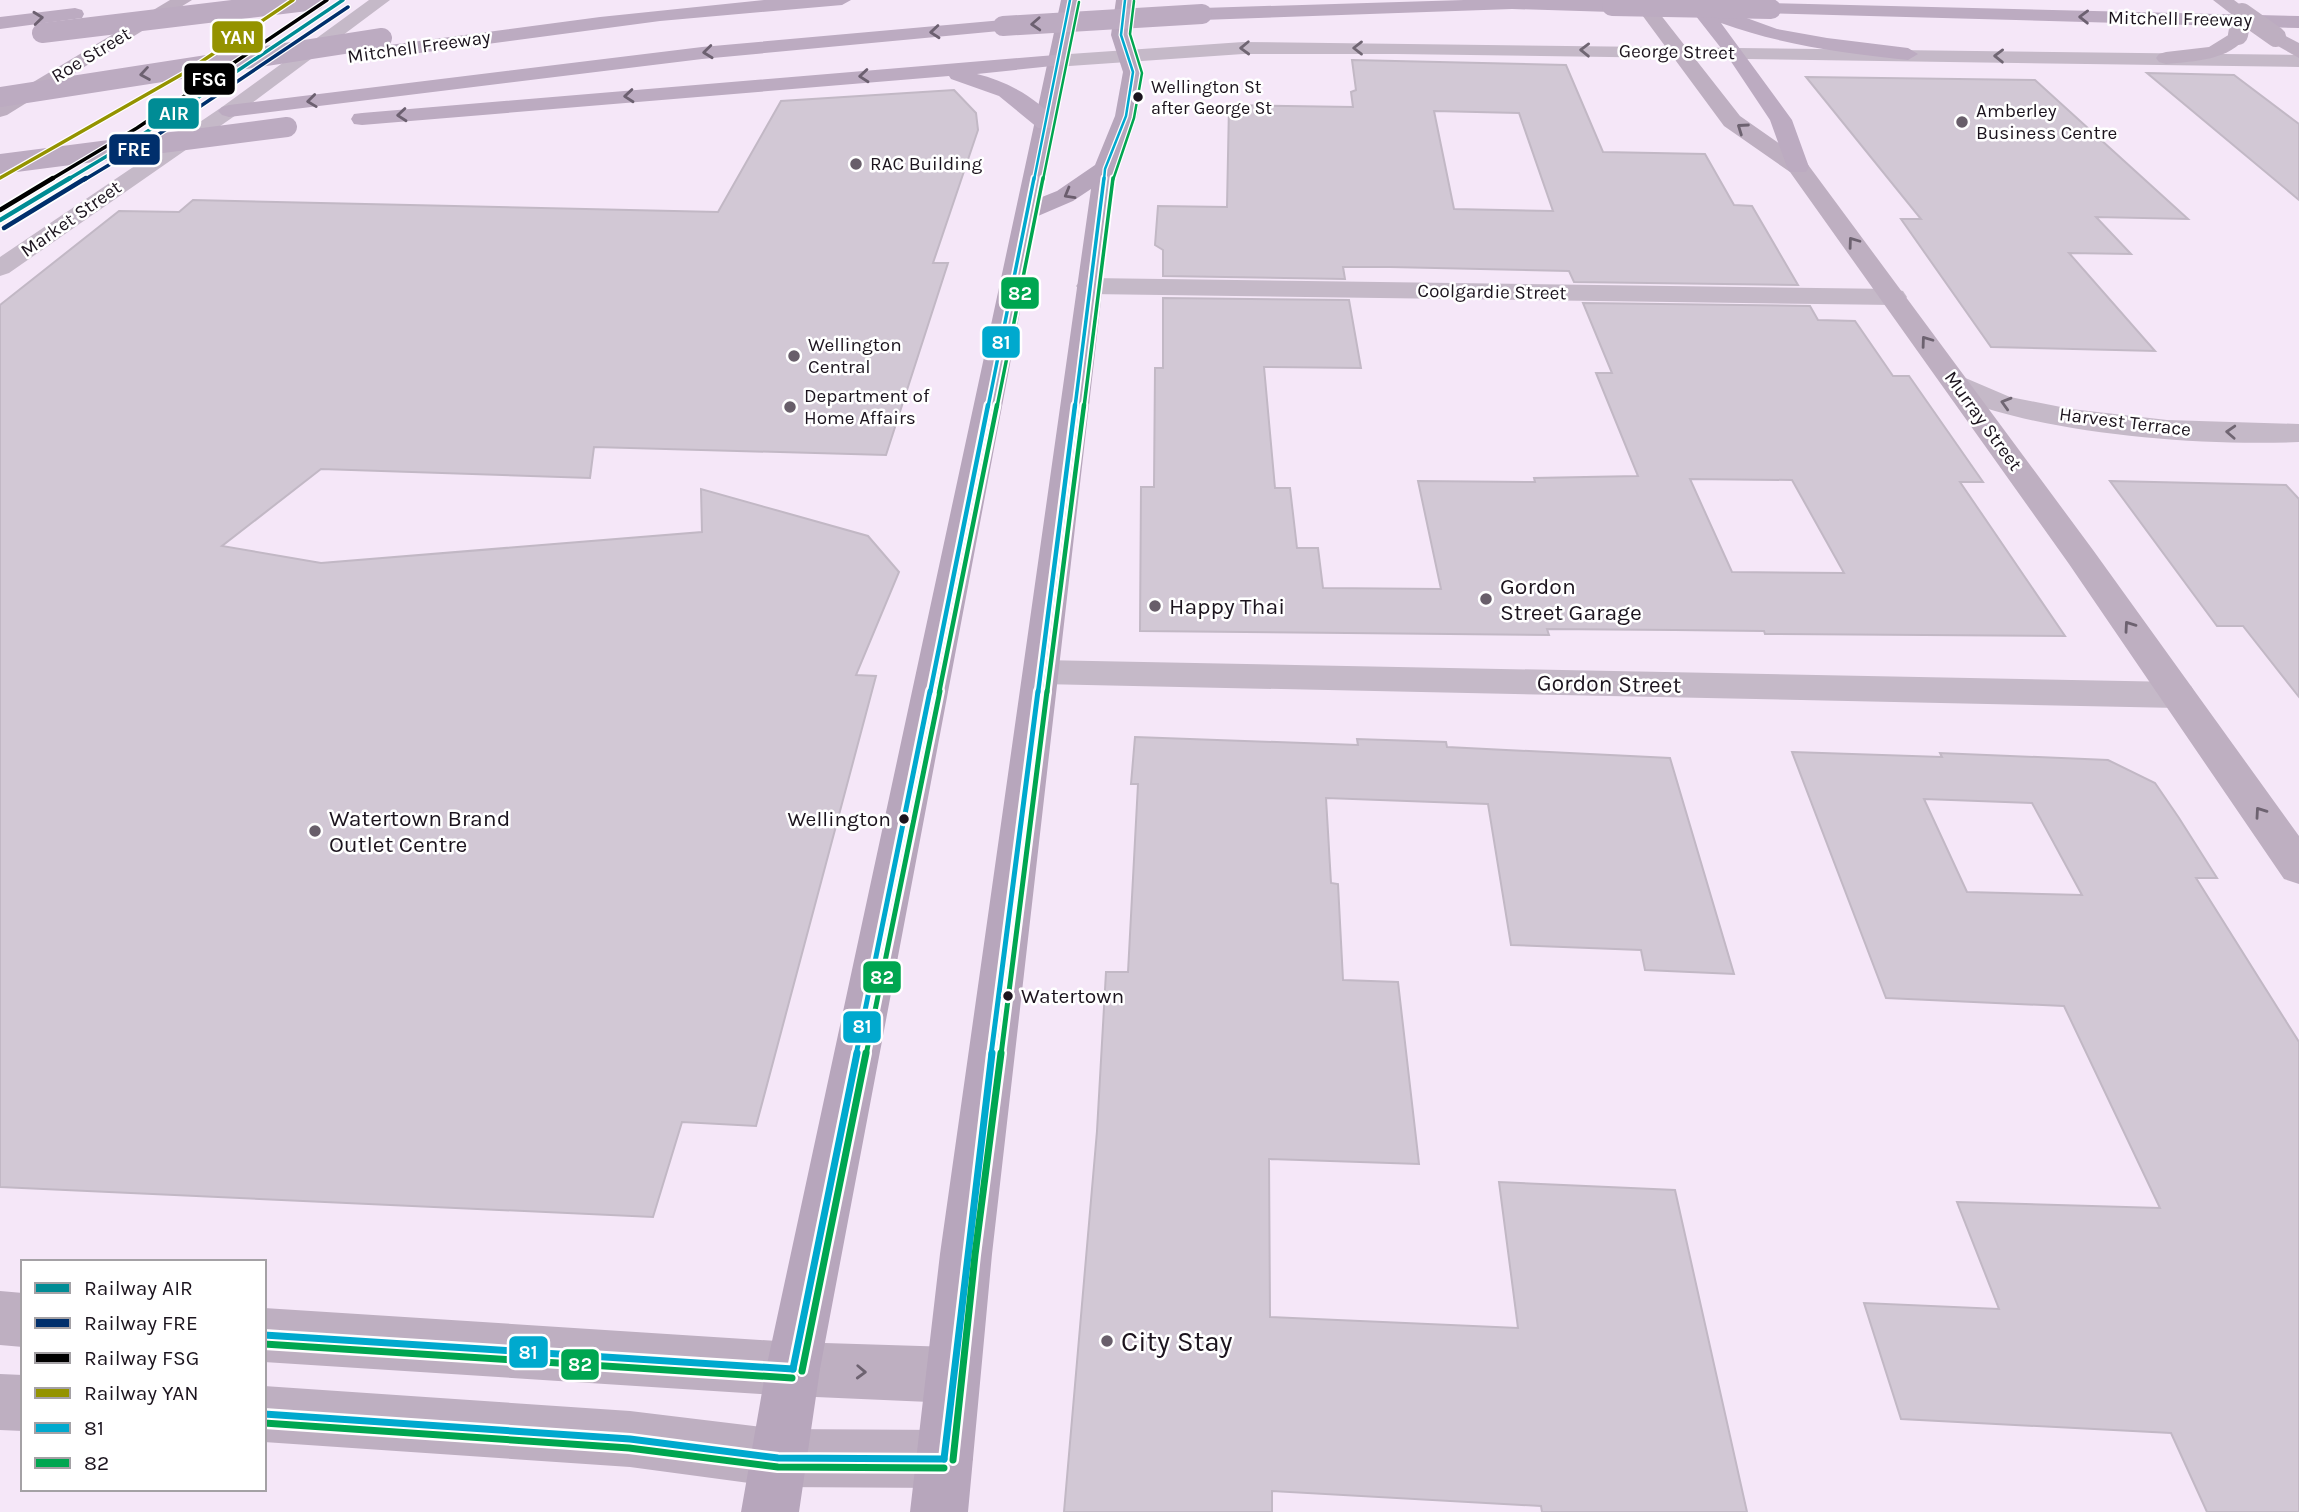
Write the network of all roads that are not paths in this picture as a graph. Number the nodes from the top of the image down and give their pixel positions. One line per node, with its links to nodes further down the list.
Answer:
1 (152, 0): 28 (main road, Roe Street)
2 (183, 0): 30 (main road, Roe Street)
3 (221, 0): 17 (highway, one-way to 3)
4 (315, 0): 18 (highway, bridge)
5 (381, 0): 31 (street, Market Street)
6 (842, 0): 13 (highway, Mitchell Freeway)
7 (1070, 0): 25 (main road)
8 (1125, 0): 23 (main road)
9 (1390, 0): 14 (highway, Mitchell Freeway)
10 (1640, 0): 19 (main road, Murray Street)
11 (2222, 0): 15 (main road)
12 (1696, 3): 21 (highway); 22 (highway)
13 (772, 4): 29 (highway, one-way to 29, bridge); 32 (highway, Mitchell Freeway)
14 (1511, 4): 16 (highway, Mitchell Freeway, one-way to 14, bridge); 31 (highway, one-way to 31, bridge)
15 (2242, 13): 20 (main road, bridge); 24 (main road, bridge)
16 (2299, 22)
17 (0, 23)
18 (0, 39)
19 (1678, 52): 21 (street, George Street); 23 (street, George Street, one-way to 23); 37 (main road, Murray Street, one-way to 19)
20 (2299, 52)
21 (1735, 53): 22 (street, George Street); 37 (highway)
22 (1908, 54): 24 (street, George Street, one-way to 22)
23 (1128, 56): 25 (street, George Street); 38 (main road)
24 (2166, 58): 26 (street, George Street)
25 (1055, 61): 27 (highway); 34 (main road)
26 (2299, 61)
27 (932, 70): 33 (highway, one-way to 33); 34 (highway)
28 (0, 90)
29 (0, 97)
30 (0, 111)
31 (229, 111): 40 (street, Market Street)
32 (0, 116)
33 (337, 122)
34 (1046, 122): 39 (main road)
35 (312, 124): 36 (highway, bridge)
36 (0, 164)
37 (1798, 167): 42 (main road, Murray Street, one-way to 37)
38 (1105, 169): 39 (main road, one-way to 39); 41 (main road)
39 (1028, 212): 51 (main road)
40 (0, 268)
41 (1090, 286): 42 (street, Coolgardie Street); 45 (main road)
42 (1894, 297): 43 (main road, Murray Street, one-way to 42)
43 (1956, 383): 44 (street, Harvest Terrace, one-way to 43); 46 (main road, Murray Street, one-way to 43)
44 (2299, 433)
45 (1041, 672): 46 (street, Gordon Street); 52 (main road)
46 (2178, 695): 47 (main road, Murray Street, one-way to 46)
47 (2299, 868)
48 (0, 1318): 49 (main road)
49 (21, 1320)
50 (266, 1335): 51 (main road)
51 (793, 1369): 52 (main road, one-way to 52); 56 (main road)
52 (952, 1375): 57 (main road)
53 (0, 1402): 54 (main road)
54 (21, 1403)
55 (266, 1414): 56 (main road)
56 (774, 1485): 57 (main road)
57 (942, 1486)

